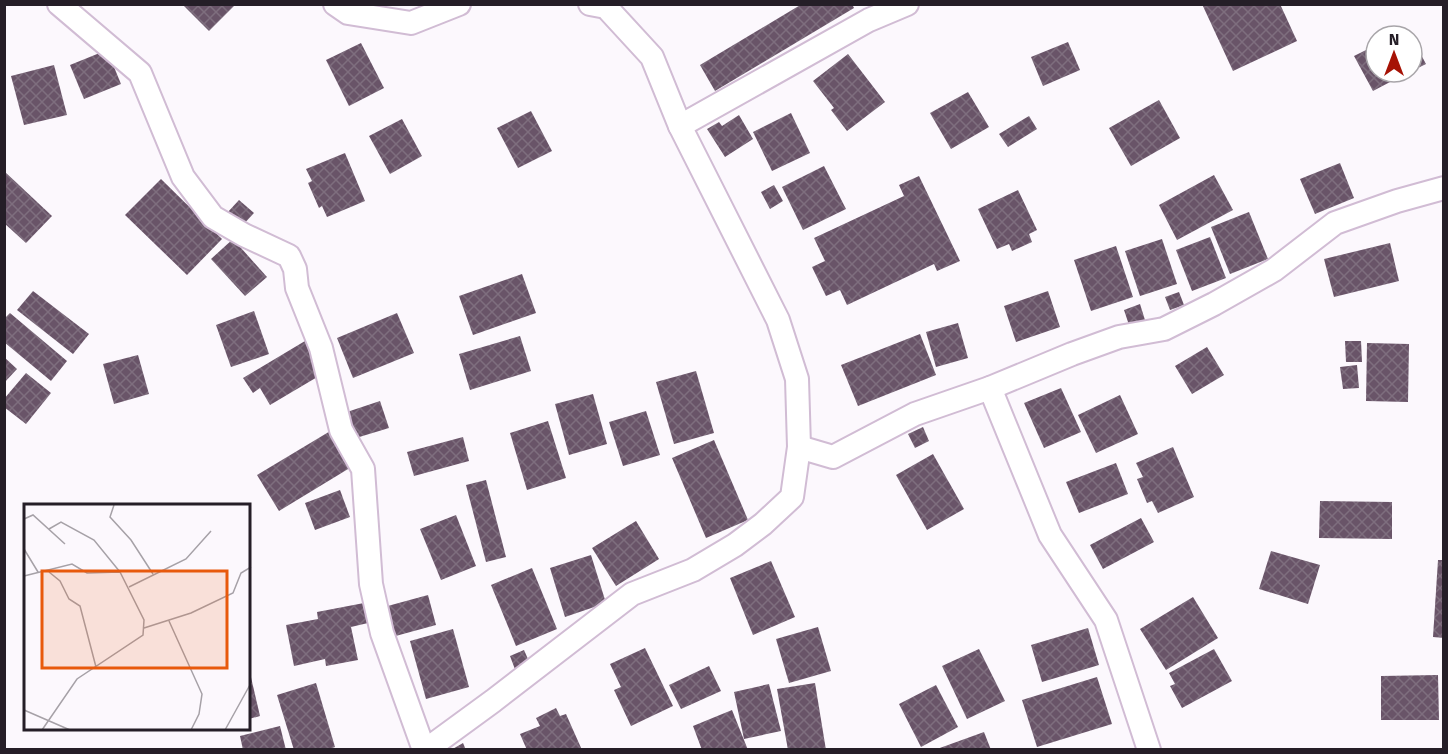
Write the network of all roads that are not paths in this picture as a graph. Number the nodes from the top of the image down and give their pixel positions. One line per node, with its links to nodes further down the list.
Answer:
1 (59, 4): 11 (street)
2 (335, 4): 3 (street)
3 (459, 4)
4 (907, 4): 6 (street)
5 (600, 6): 7 (street)
6 (864, 12): 7 (street)
7 (680, 126): 10 (street)
8 (1443, 188): 9 (street)
9 (990, 388): 10 (street); 12 (street)
10 (800, 447): 11 (street)
11 (425, 750)
12 (1149, 750)

